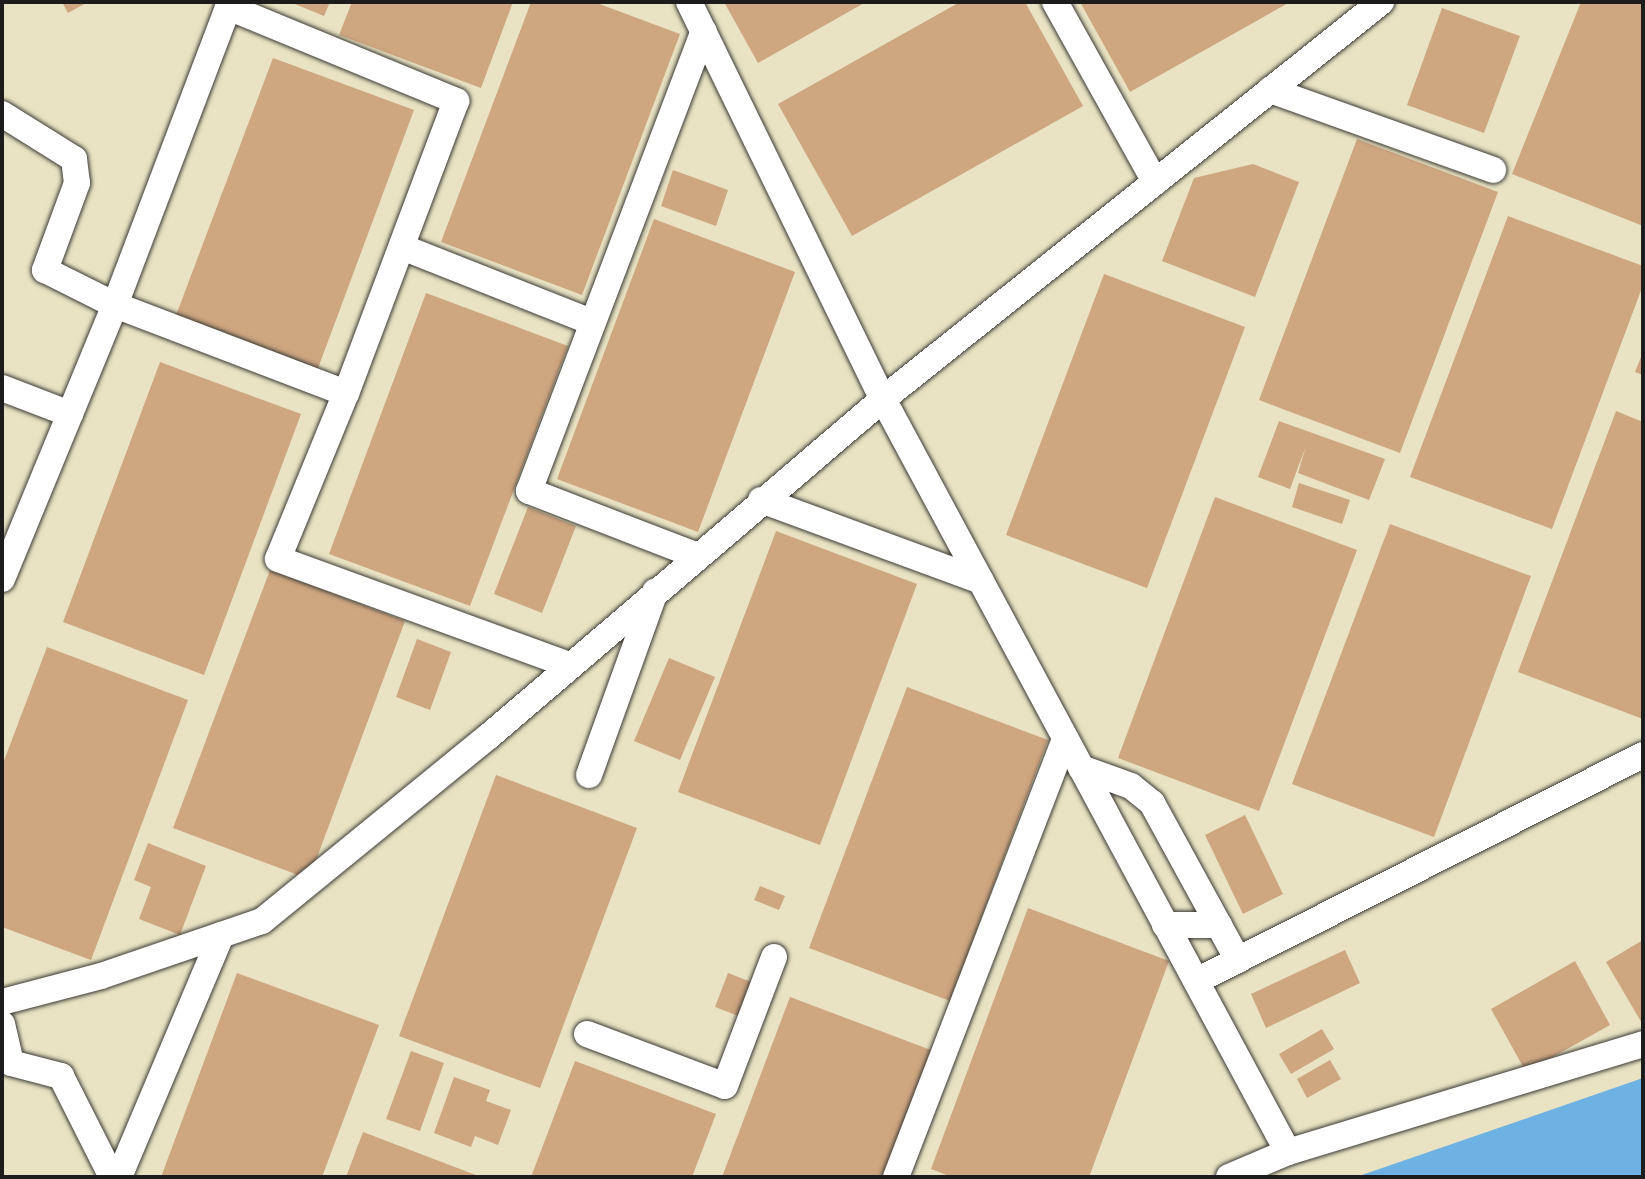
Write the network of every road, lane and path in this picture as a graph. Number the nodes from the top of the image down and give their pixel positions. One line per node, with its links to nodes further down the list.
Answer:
1 (689, 2): 5 (lane)
2 (1055, 2): 9 (lane)
3 (1381, 2): 6 (lane)
4 (229, 4): 10 (lane); 11 (lane)
5 (704, 31): 12 (lane); 15 (lane)
6 (1270, 90): 8 (lane); 9 (lane)
7 (2, 114): 11 (lane)
8 (1493, 170)
9 (1155, 182): 15 (lane)
10 (402, 247): 12 (lane); 14 (lane)
11 (115, 305): 14 (lane); 16 (lane)
12 (591, 322): 18 (lane)
13 (2, 388): 16 (lane)
14 (346, 393): 22 (lane)
15 (883, 399): 17 (lane); 20 (lane)
16 (70, 414): 19 (lane)
17 (761, 500): 18 (lane); 20 (lane)
18 (695, 555): 21 (lane)
19 (2, 579)
20 (981, 581): 23 (lane)
21 (656, 589): 22 (lane); 26 (lane)
22 (569, 665): 29 (lane)
23 (1065, 738): 25 (lane); 41 (lane)
24 (1639, 765): 31 (lane)
25 (1081, 768): 27 (lane); 28 (lane)
26 (589, 775)
27 (1165, 925): 28 (lane); 32 (lane)
28 (1219, 925): 31 (lane)
29 (221, 935): 33 (lane); 40 (lane)
30 (774, 957): 35 (lane)
31 (1238, 960): 32 (lane)
32 (1196, 981): 38 (lane)
33 (2, 1002)
34 (2, 1024): 37 (lane)
35 (587, 1034)
36 (1643, 1044): 38 (lane)
37 (7, 1066): 39 (lane)
38 (1288, 1152): 42 (lane)
39 (112, 1177)
40 (119, 1177)
41 (896, 1177)
42 (1229, 1177)

